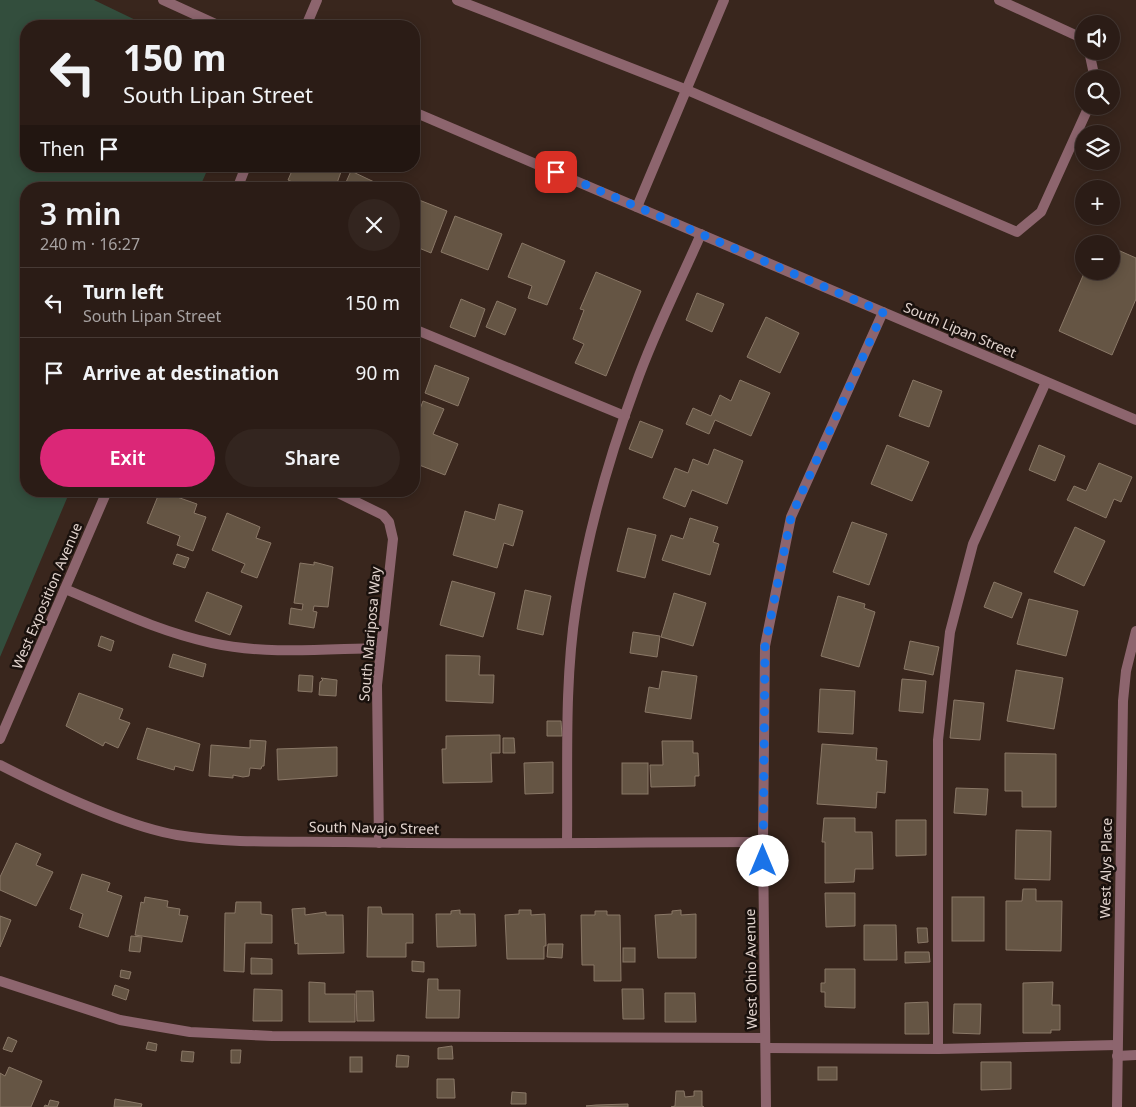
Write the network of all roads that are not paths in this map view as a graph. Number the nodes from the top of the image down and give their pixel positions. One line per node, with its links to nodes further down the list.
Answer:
1 (163, 0): 6 (street)
2 (317, 0): 7 (street)
3 (457, 0): 9 (street)
4 (724, 0): 9 (street)
5 (999, 0): 8 (street)
6 (207, 20)
7 (309, 20)
8 (1075, 35)
9 (687, 90): 11 (street); 12 (street)
10 (420, 115): 12 (street, South Lipan Street)
11 (1085, 115)
12 (637, 207): 13 (street, South Lipan Street)
13 (701, 234): 14 (street, South Lipan Street); 17 (street)
14 (883, 312): 16 (street, South Lipan Street); 27 (street, West Ohio Avenue)
15 (420, 331): 17 (street)
16 (1046, 382): 18 (street, South Lipan Street); 31 (street)
17 (625, 416): 26 (street)
18 (1136, 420)
19 (104, 497): 21 (street, West Exposition Avenue)
20 (346, 497): 23 (street, South Mariposa Way)
21 (65, 588): 23 (street); 24 (street, West Exposition Avenue)
22 (1136, 631): 32 (street, West Alys Place)
23 (380, 648): 28 (street, South Mariposa Way)
24 (0, 738)
25 (0, 765): 28 (street, South Navajo Street)
26 (567, 842): 27 (street, South Navajo Street); 28 (street, South Navajo Street)
27 (763, 842): 30 (street, West Ohio Avenue)
28 (379, 843)
29 (0, 981): 30 (street)
30 (765, 1043): 31 (street); 34 (street, West Ohio Avenue)
31 (938, 1049): 32 (street)
32 (1117, 1050): 33 (street); 35 (street, West Alys Place)
33 (1136, 1055)
34 (766, 1107)
35 (1117, 1107)

